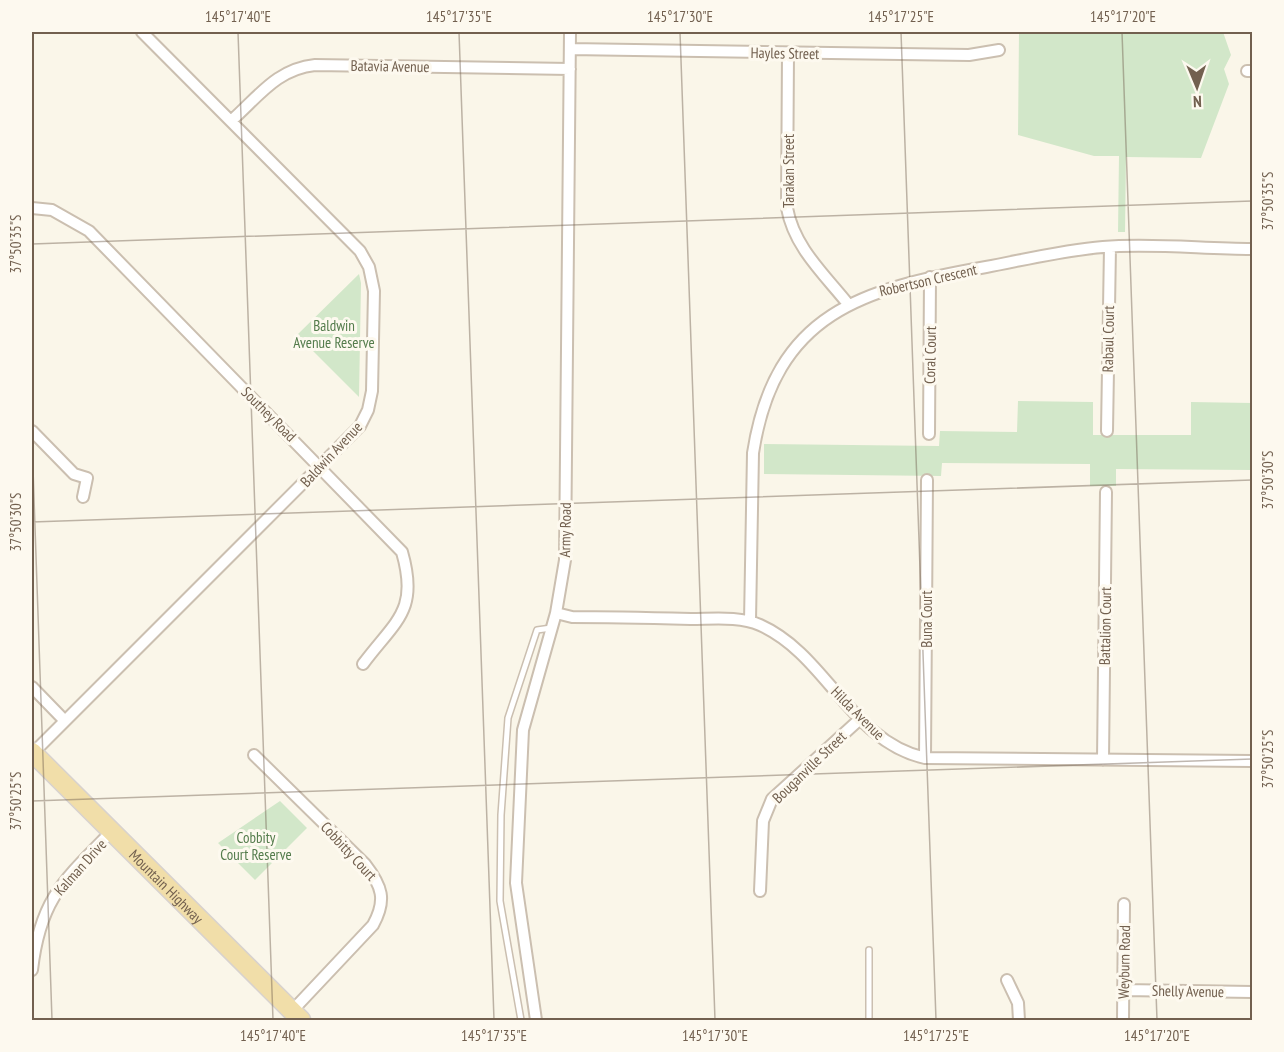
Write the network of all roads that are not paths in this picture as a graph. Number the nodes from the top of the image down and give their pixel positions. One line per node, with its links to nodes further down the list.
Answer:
1 (142, 32): 7 (street, Baldwin Avenue)
2 (570, 32): 3 (street, Army Road)
3 (570, 49): 5 (street, Hayles Street); 6 (street, Army Road)
4 (999, 50): 5 (street, Hayles Street)
5 (788, 54): 12 (street, Tarakan Street)
6 (570, 69): 7 (street, Batavia Avenue); 20 (street, Army Road)
7 (231, 121): 16 (street, Baldwin Avenue)
8 (32, 208): 16 (street, Southey Road)
9 (1110, 247): 10 (street, Robertson Crescent); 11 (street, Robertson Crescent); 14 (street, Rabaul Court)
10 (1252, 249)
11 (930, 277): 12 (street, Robertson Crescent); 15 (street, Coral Court)
12 (848, 304): 21 (street, Robertson Crescent)
13 (32, 431): 19 (street)
14 (1107, 431)
15 (929, 434)
16 (321, 466): 23 (street, Southey Road); 26 (street, Baldwin Avenue)
17 (927, 480): 29 (street, Buna Court)
18 (1106, 492): 30 (street, Battalion Court)
19 (83, 497)
20 (556, 614): 21 (street, Hilda Avenue); 22 (street, Army Road)
21 (750, 621): 25 (street, Hilda Avenue)
22 (552, 628): 41 (lane); 42 (street, Army Road)
23 (363, 664)
24 (32, 687): 26 (street)
25 (860, 719): 29 (street, Hilda Avenue); 33 (street, Bouganville Street)
26 (65, 721): 27 (street, Baldwin Avenue)
27 (32, 753): 32 (main road, Mountain Highway)
28 (254, 755): 40 (street, Cobbitty Court)
29 (925, 758): 30 (street, Hilda Avenue)
30 (1104, 760): 31 (street, Hilda Avenue)
31 (1252, 762)
32 (110, 833): 36 (street, Kalman Drive); 40 (main road, Mountain Highway)
33 (760, 891)
34 (1124, 904): 38 (street, Weyburn Road)
35 (869, 950): 43 (lane)
36 (32, 970)
37 (1007, 980): 44 (street)
38 (1124, 990): 39 (street, Shelly Avenue); 45 (street, Weyburn Road)
39 (1252, 992)
40 (296, 1016)
41 (521, 1020)
42 (536, 1020)
43 (869, 1020)
44 (1019, 1020)
45 (1123, 1020)

